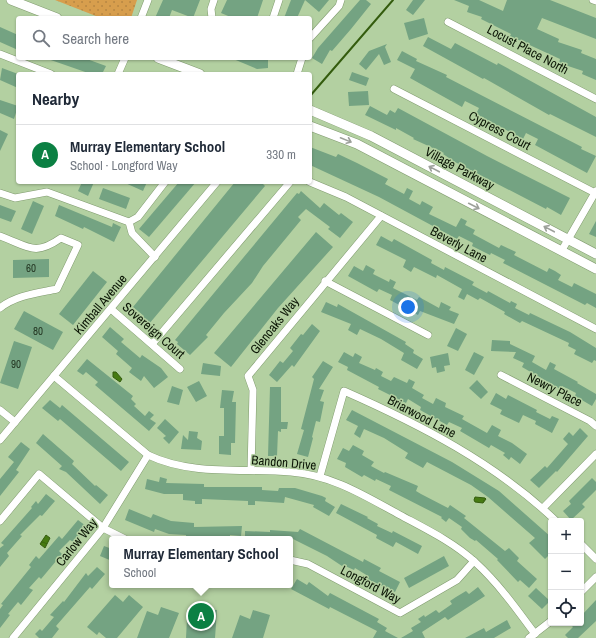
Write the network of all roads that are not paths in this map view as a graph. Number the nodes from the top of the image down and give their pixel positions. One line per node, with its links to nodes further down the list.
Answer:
1 (11, 0): 8 (street)
2 (148, 0): 9 (street)
3 (214, 0): 10 (street)
4 (279, 0): 11 (street)
5 (341, 0): 13 (street)
6 (593, 0): 7 (street)
7 (596, 1)
8 (52, 16)
9 (142, 16)
10 (212, 16)
11 (273, 16)
12 (448, 22): 23 (street, Locust Place North)
13 (312, 36)
14 (0, 54): 18 (street)
15 (124, 60): 19 (street)
16 (163, 60): 20 (street)
17 (301, 60): 21 (street)
18 (46, 72)
19 (119, 72)
20 (195, 72)
21 (298, 72)
22 (394, 89): 30 (street, Cypress Court)
23 (596, 99)
24 (312, 111): 35 (street, Village Parkway, one-way to 24)
25 (312, 127): 36 (street, Village Parkway, one-way to 36)
26 (312, 183): 32 (street, Beverly Lane)
27 (163, 184): 33 (street)
28 (215, 184): 38 (street, Kimball Avenue)
29 (288, 184): 45 (street)
30 (595, 192): 35 (street)
31 (0, 194): 33 (street)
32 (381, 216): 40 (street, Glenoaks Way); 43 (street, Beverly Lane)
33 (129, 222): 38 (street)
34 (0, 236): 41 (street)
35 (568, 239): 36 (street); 37 (street, Village Parkway)
36 (562, 250): 39 (street, Village Parkway)
37 (596, 254)
38 (155, 257): 42 (street, Kimball Avenue)
39 (596, 269)
40 (326, 281): 44 (street); 55 (street, Glenoaks Way)
41 (0, 308)
42 (111, 309): 45 (street, Sovereign Court); 47 (street, Kimball Avenue)
43 (596, 330)
44 (428, 335)
45 (153, 343): 46 (street, Sovereign Court)
46 (180, 369)
47 (54, 376): 50 (street, Kimball Avenue); 54 (street, Bandon Drive)
48 (501, 376): 51 (street, Newry Place)
49 (0, 410): 50 (street)
50 (15, 422): 52 (street, Kimball Avenue)
51 (596, 426)
52 (0, 440)
53 (596, 454): 57 (street)
54 (148, 455): 55 (street, Bandon Drive); 60 (street, Carlow Way)
55 (251, 470): 56 (street, Bandon Drive)
56 (320, 476): 57 (street, Briarwood Lane); 65 (street, Bandon Drive)
57 (543, 508): 58 (street, Briarwood Lane)
58 (553, 518)
59 (0, 521): 60 (street)
60 (103, 528): 61 (street); 70 (street, Carlow Way)
61 (119, 536)
62 (584, 547): 63 (street)
63 (596, 559)
64 (293, 561): 65 (street, Longford Way)
65 (474, 561): 69 (street, Bandon Drive)
66 (596, 577): 67 (street)
67 (583, 590)
68 (548, 623): 69 (street)
69 (532, 636)
70 (13, 638)

